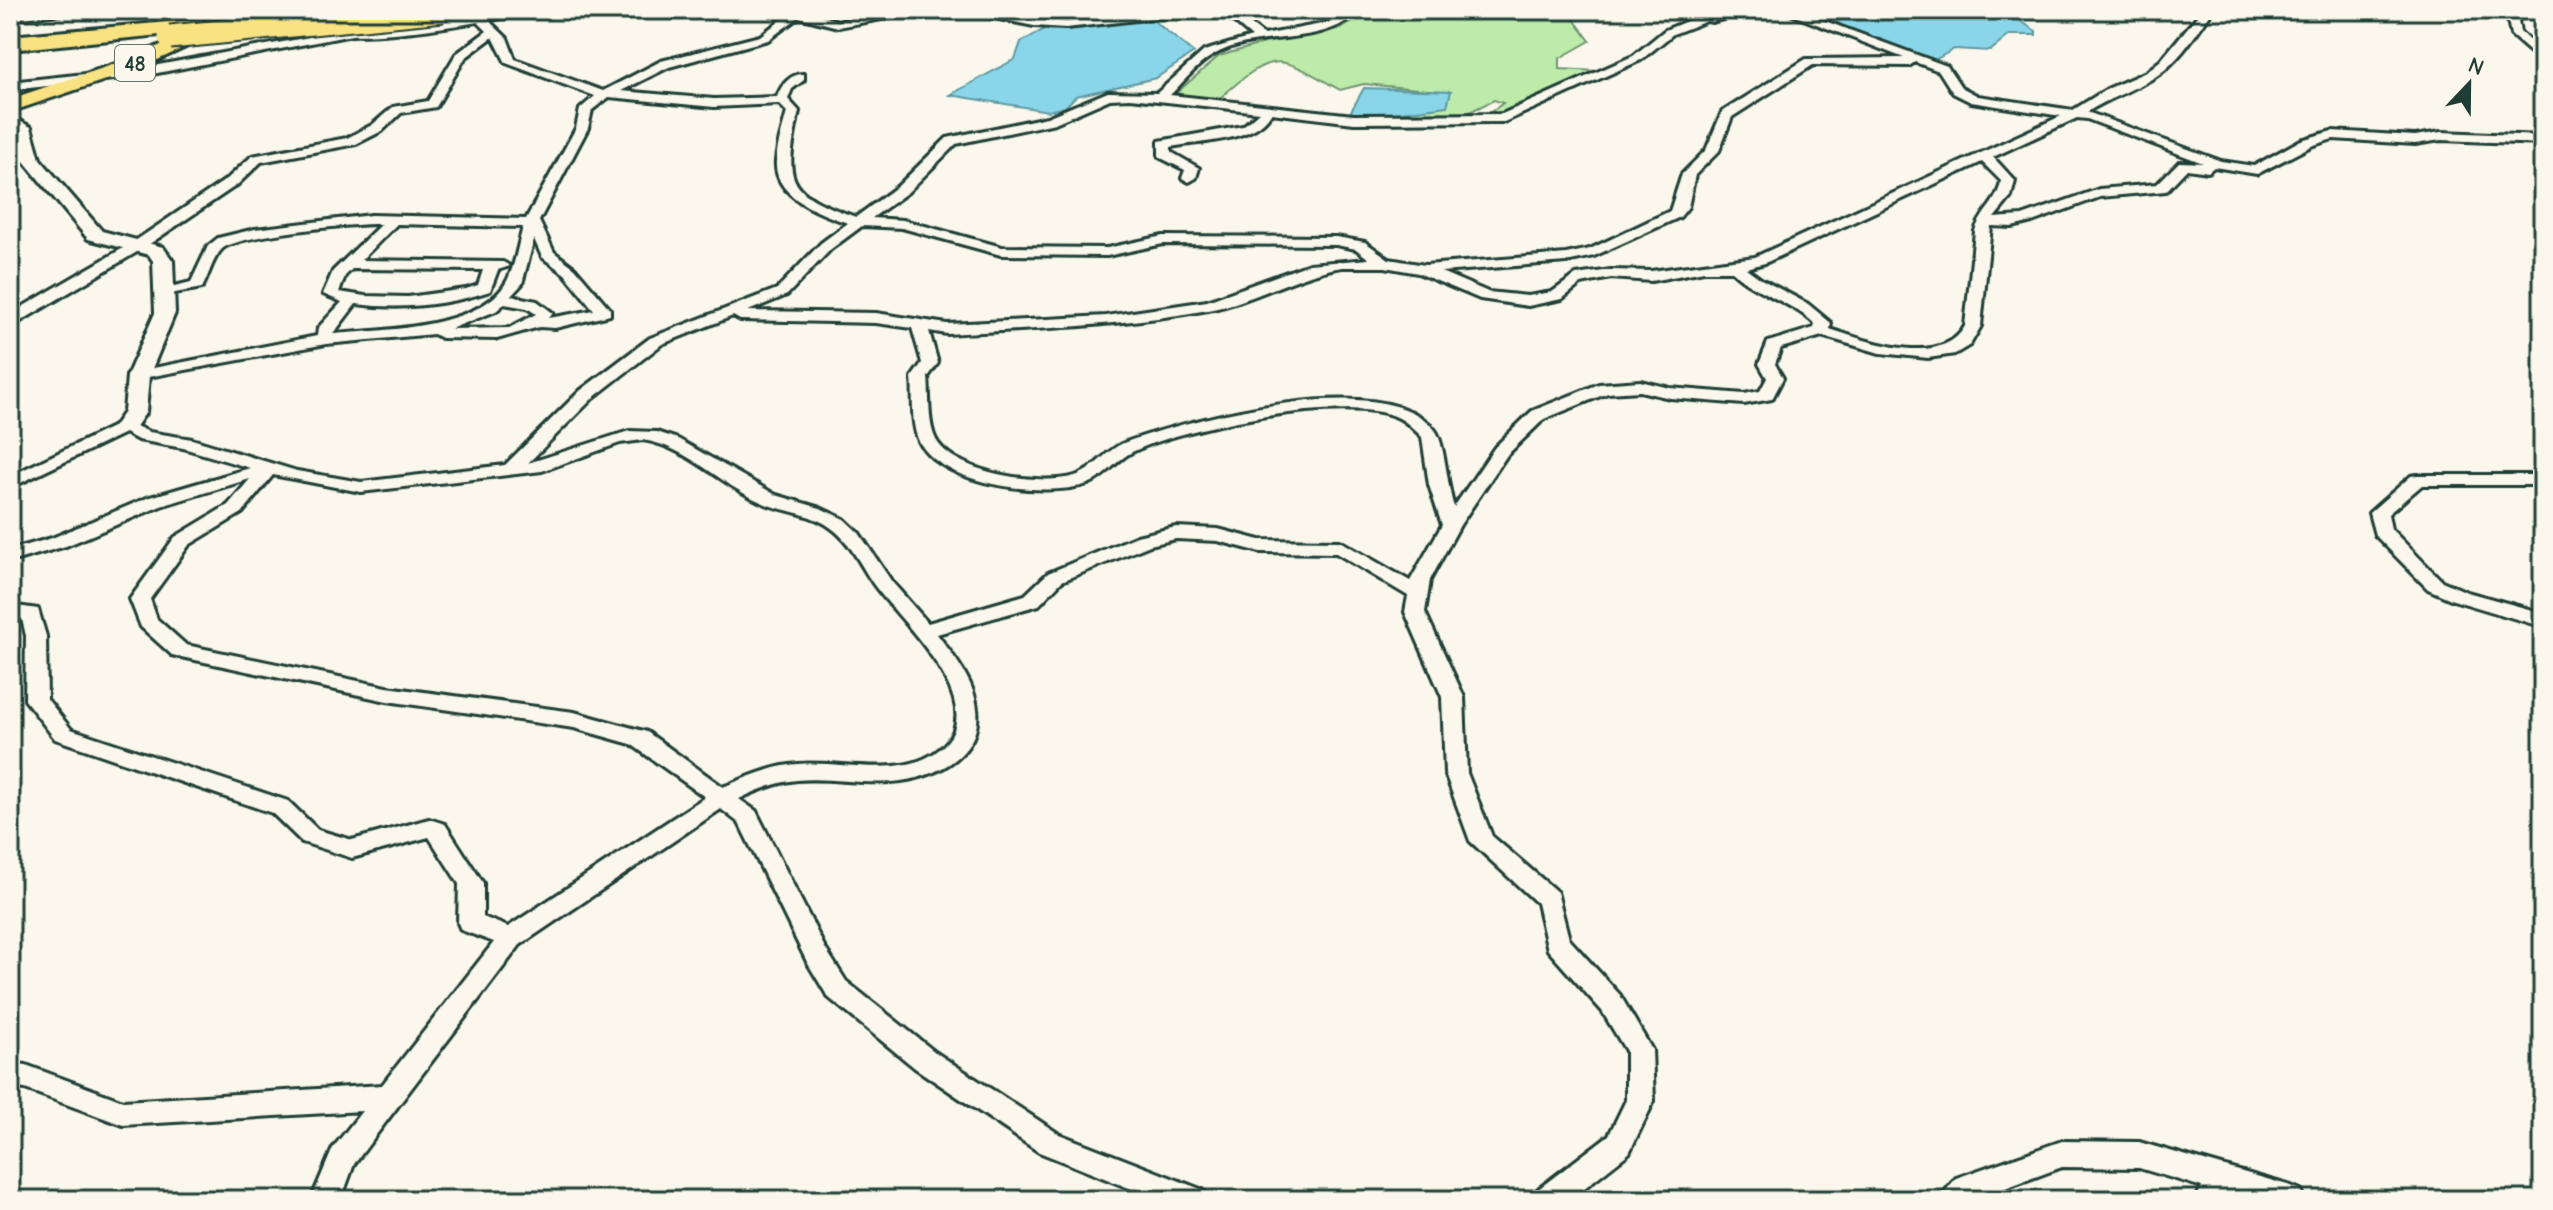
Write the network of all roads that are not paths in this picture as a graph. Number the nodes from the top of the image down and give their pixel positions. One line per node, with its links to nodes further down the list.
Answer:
1 (62, 10): 15 (street)
2 (257, 10): 26 (main road, 48)
3 (266, 10): 19 (street)
4 (360, 10): 21 (highway)
5 (443, 10): 22 (highway, bridge)
6 (529, 10): 17 (street)
7 (1199, 10): 14 (street); 20 (street)
8 (1355, 10): 20 (street)
9 (1724, 10): 16 (street)
10 (1749, 10): 16 (street)
11 (1785, 10): 24 (street)
12 (2208, 10): 32 (street)
13 (2511, 10): 23 (street)
14 (799, 12): 28 (street)
15 (10, 15)
16 (1704, 17): 31 (street)
17 (481, 19): 18 (street); 19 (street)
18 (494, 31): 28 (street); 42 (street)
19 (353, 32): 26 (street)
20 (1260, 38): 29 (street)
21 (10, 43)
22 (10, 52)
23 (2543, 59)
24 (1926, 62): 32 (street); 48 (street)
25 (800, 77): 30 (street)
26 (92, 79): 27 (street); 33 (main road, 48)
27 (10, 86)
28 (604, 95): 30 (street); 41 (street)
29 (1161, 96): 31 (street); 40 (street)
30 (782, 100): 40 (street)
31 (1267, 109): 37 (street)
32 (2075, 114): 35 (street); 36 (street)
33 (11, 119): 42 (street)
34 (2543, 140): 36 (street)
35 (1982, 157): 39 (street); 46 (street)
36 (2244, 170): 39 (street)
37 (1189, 178)
38 (393, 220): 41 (street); 44 (street); 49 (street)
39 (1985, 221): 57 (street)
40 (858, 222): 43 (street); 52 (street)
41 (532, 223): 45 (street); 54 (street)
42 (137, 246): 49 (street); 53 (street)
43 (1385, 263): 48 (street); 55 (street)
44 (347, 264): 47 (street); 51 (street)
45 (519, 266): 47 (street); 50 (street)
46 (1736, 266): 48 (street); 57 (street)
47 (492, 269): 51 (street)
48 (1422, 269)
49 (164, 293): 59 (street)
50 (503, 299): 54 (street); 56 (street)
51 (351, 301): 58 (street)
52 (732, 314): 55 (street); 62 (street)
53 (10, 321)
54 (538, 322): 56 (street)
55 (920, 327): 65 (street)
56 (429, 331): 58 (street)
57 (1822, 331): 65 (street)
58 (326, 339): 59 (street)
59 (138, 376): 60 (street)
60 (125, 426): 61 (street); 64 (street)
61 (269, 468): 62 (street); 66 (street); 71 (street)
62 (510, 470): 70 (street)
63 (2543, 480): 69 (street)
64 (10, 483)
65 (1451, 525): 67 (street)
66 (10, 556)
67 (1418, 594): 70 (street); 78 (street)
68 (10, 611): 72 (street)
69 (2543, 620)
70 (925, 631): 71 (street)
71 (722, 797): 72 (street); 77 (street)
72 (511, 938): 74 (street)
73 (10, 1075): 74 (street)
74 (390, 1097): 76 (street)
75 (2216, 1189): 79 (street); 80 (street)
76 (326, 1200)
77 (1193, 1200)
78 (1547, 1200)
79 (1953, 1200)
80 (2291, 1200)

